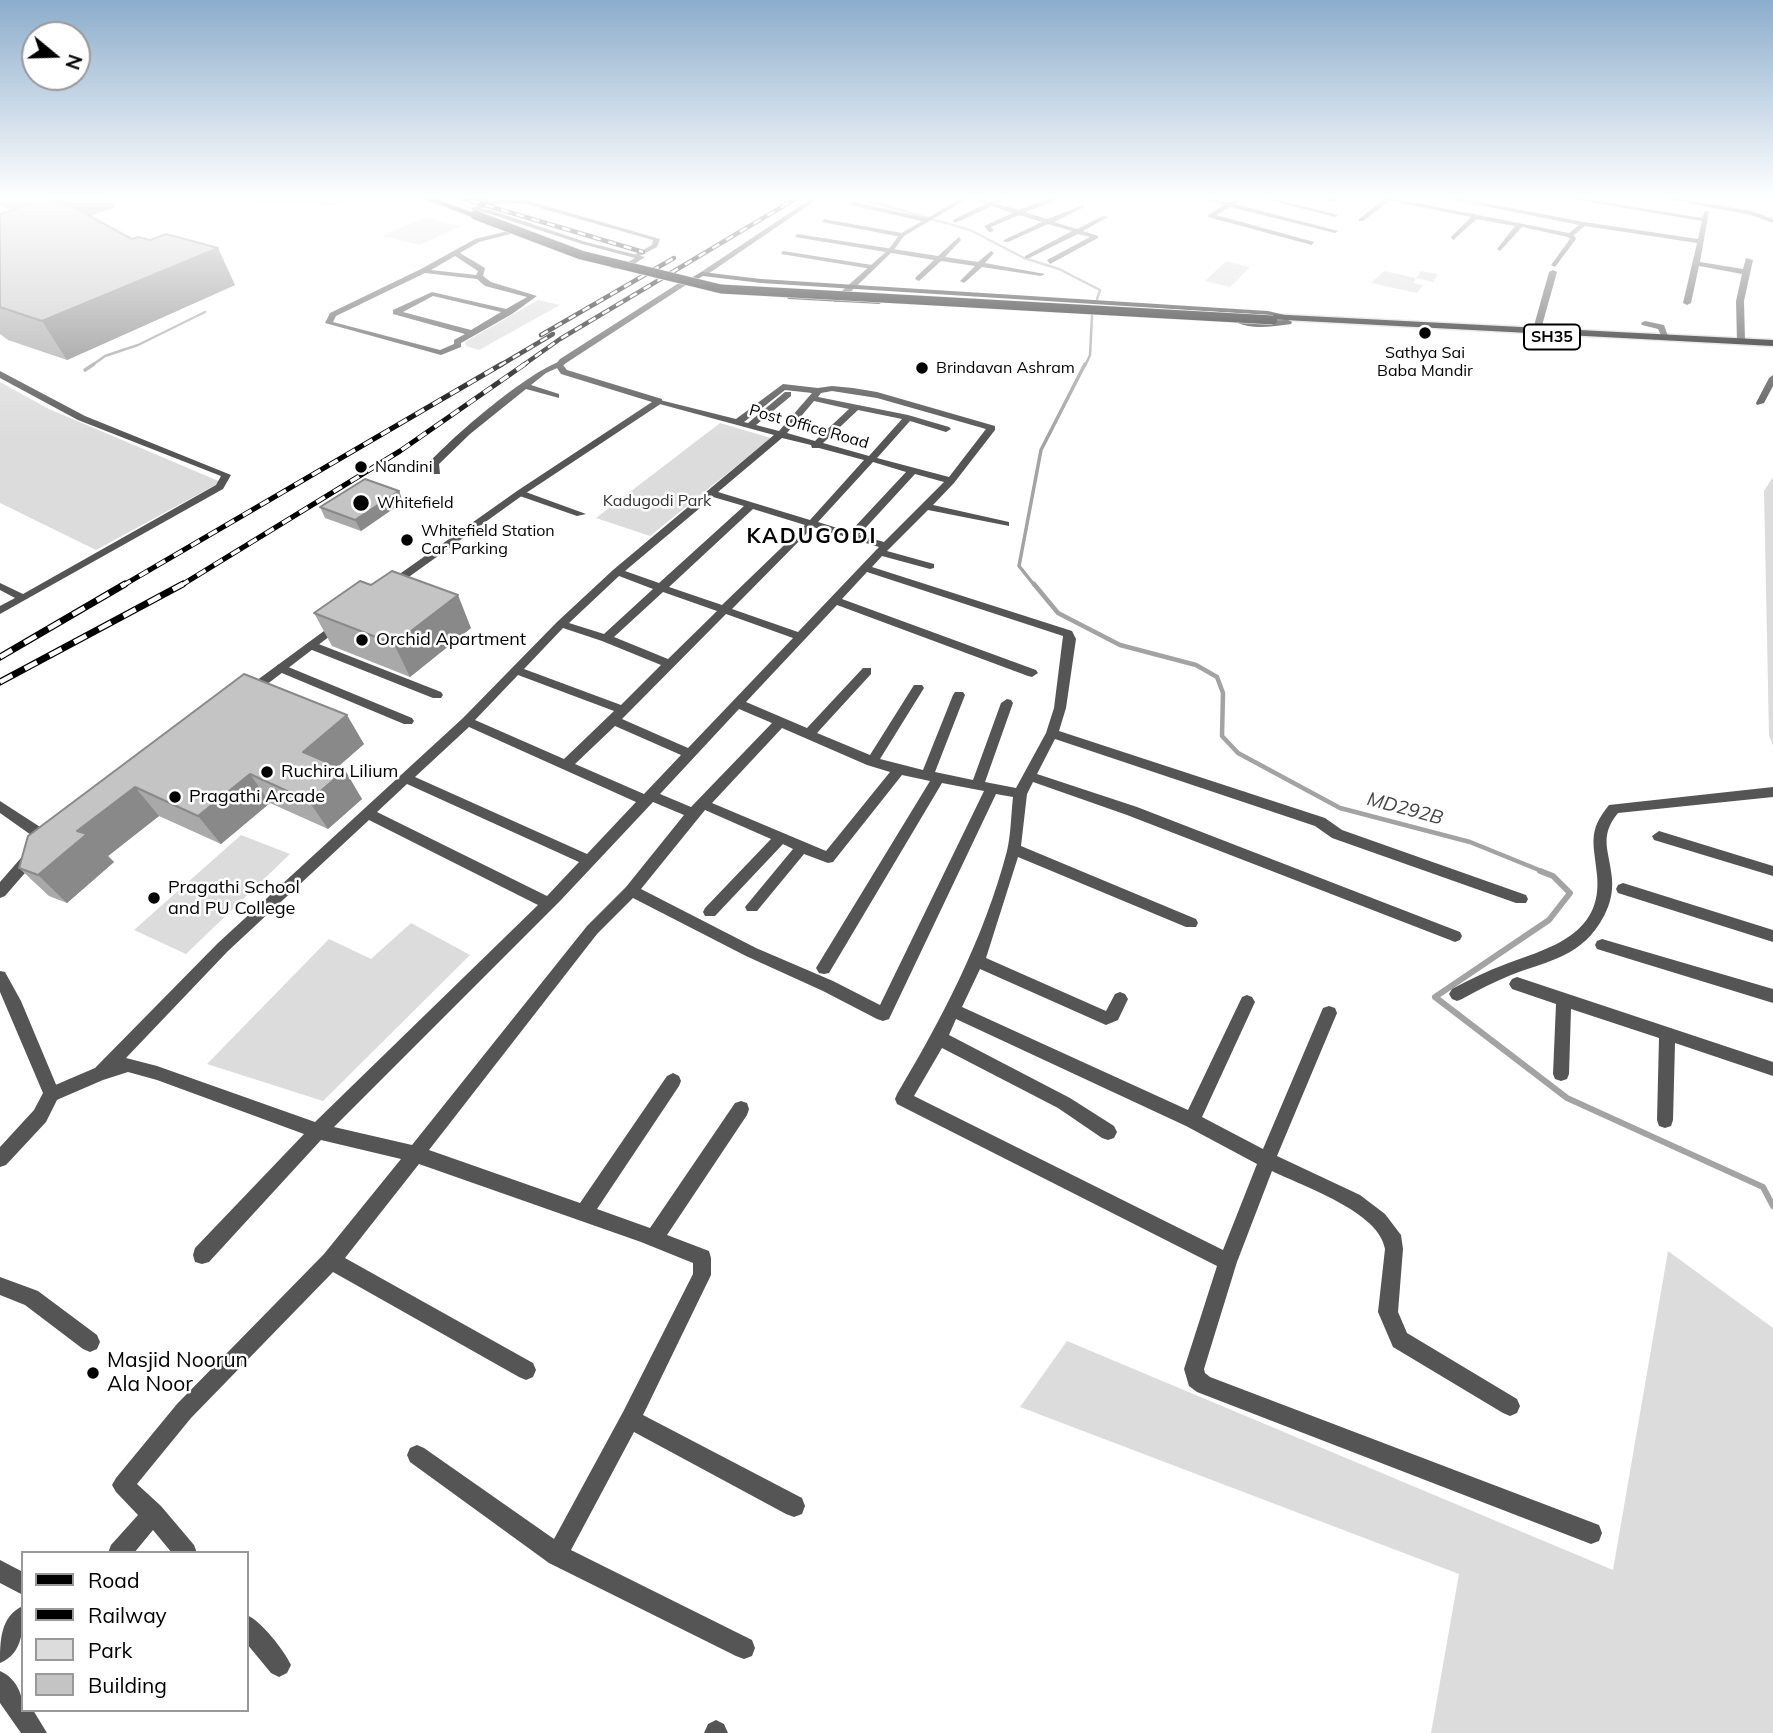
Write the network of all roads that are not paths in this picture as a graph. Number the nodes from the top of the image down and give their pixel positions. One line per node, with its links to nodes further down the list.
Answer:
1 (402, 277): 15 (street)
2 (412, 277): 28 (street)
3 (478, 277): 18 (street)
4 (670, 277): 19 (main road, SH35, bridge)
5 (697, 277): 13 (main road)
6 (738, 277): 14 (main road)
7 (862, 277): 14 (street)
8 (968, 277): 12 (street)
9 (1552, 277): 22 (street)
10 (1691, 277): 17 (street)
11 (1745, 277): 24 (street)
12 (964, 281)
13 (685, 283): 16 (main road); 29 (street)
14 (852, 286): 16 (street); 19 (main road)
15 (378, 288)
16 (837, 300): 19 (main road)
17 (1686, 303)
18 (509, 312): 21 (street); 21 (street)
19 (1289, 319): 22 (main road, SH35)
20 (1645, 323): 23 (street)
21 (472, 333): 28 (street)
22 (1540, 333): 23 (main road, SH35); 27 (main road, SH35)
23 (1666, 337): 24 (main road, SH35)
24 (1741, 341): 25 (main road, SH35)
25 (1773, 343)
26 (393, 347): 28 (street)
27 (1773, 349)
28 (436, 353)
29 (561, 363): 32 (street); 36 (street, Post Office Road)
30 (0, 374): 66 (street)
31 (1773, 378): 37 (street)
32 (527, 386): 35 (street); 44 (street)
33 (795, 388): 34 (street); 40 (street); 41 (street)
34 (815, 394): 38 (street); 43 (street); 50 (street)
35 (556, 396)
36 (659, 401): 40 (street, Post Office Road); 51 (street)
37 (1760, 403)
38 (856, 407): 39 (street); 45 (street)
39 (908, 418): 42 (street); 47 (street)
40 (737, 423): 41 (street, Post Office Road)
41 (749, 426): 43 (street, Post Office Road)
42 (946, 429)
43 (781, 434): 45 (street, Post Office Road); 52 (street)
44 (456, 443): 46 (street); 49 (street)
45 (815, 446): 47 (street, Post Office Road)
46 (469, 447)
47 (871, 461): 48 (street, Post Office Road); 56 (street)
48 (912, 471): 50 (street, Post Office Road); 58 (street)
49 (437, 472)
50 (951, 481): 54 (street)
51 (520, 493): 55 (street); 65 (street)
52 (711, 493): 53 (street); 62 (street)
53 (751, 505): 56 (street); 64 (street)
54 (924, 506): 57 (street); 59 (street)
55 (581, 514)
56 (812, 523): 58 (street); 68 (street)
57 (1005, 524)
58 (852, 536): 59 (street)
59 (883, 549): 60 (street); 61 (street)
60 (930, 566)
61 (865, 568): 67 (street); 91 (street)
62 (617, 572): 64 (street); 71 (street)
63 (0, 586): 66 (street)
64 (659, 587): 68 (street); 73 (street)
65 (383, 591)
66 (23, 598): 69 (street)
67 (836, 601): 72 (street); 79 (street)
68 (723, 610): 72 (street); 75 (street)
69 (0, 611)
70 (352, 614): 74 (street)
71 (561, 624): 73 (street); 77 (street)
72 (801, 637): 85 (street)
73 (606, 638): 75 (street)
74 (311, 645): 76 (street); 81 (street)
75 (669, 664): 86 (street)
76 (281, 668): 83 (street); 88 (street)
77 (516, 670): 86 (street); 89 (street)
78 (867, 671): 92 (street)
79 (1032, 673)
80 (918, 688): 94 (street)
81 (437, 695)
82 (960, 695): 98 (street)
83 (238, 701)
84 (1007, 703): 100 (street)
85 (738, 704): 90 (street); 93 (street)
86 (623, 710): 87 (street)
87 (613, 720): 93 (street); 95 (street)
88 (408, 721)
89 (467, 721): 95 (street); 99 (street)
90 (780, 722): 92 (street); 105 (street)
91 (1052, 733): 97 (street); 116 (street)
92 (809, 734): 94 (street)
93 (690, 754): 103 (street)
94 (872, 762): 96 (street)
95 (565, 766): 103 (street)
96 (899, 770): 98 (street); 109 (street)
97 (1030, 776): 101 (street); 121 (street)
98 (932, 777): 100 (street); 125 (street)
99 (406, 778): 106 (street); 111 (street)
100 (984, 787): 101 (street); 114 (street)
101 (1020, 794): 110 (street)
102 (1773, 796): 128 (street)
103 (648, 799): 105 (street); 111 (street)
104 (0, 806): 115 (street)
105 (698, 808): 108 (street); 114 (street)
106 (369, 814): 117 (street); 138 (street)
107 (1659, 836): 112 (street)
108 (780, 838): 109 (street); 119 (street)
109 (800, 848): 118 (street)
110 (1014, 849): 120 (street); 124 (street)
111 (589, 861): 117 (street)
112 (1773, 871)
113 (1623, 889): 122 (street)
114 (631, 891): 147 (street)
115 (0, 892)
116 (1521, 899)
117 (548, 903): 145 (street)
118 (752, 907)
119 (709, 912)
120 (1191, 923)
121 (1455, 936)
122 (1773, 936)
123 (1602, 945): 129 (street)
124 (977, 961): 130 (street); 133 (street)
125 (824, 968)
126 (0, 976): 141 (street)
127 (1517, 984): 131 (street)
128 (1457, 994)
129 (1773, 996)
130 (1119, 999)
131 (1564, 1000): 135 (street); 139 (street)
132 (1247, 1002): 143 (street)
133 (953, 1010): 136 (street); 143 (street)
134 (1329, 1013): 149 (street)
135 (1667, 1034): 137 (street); 144 (street)
136 (939, 1038): 146 (street); 154 (street)
137 (1773, 1069)
138 (101, 1073): 141 (street); 145 (street)
139 (1561, 1074)
140 (673, 1081): 150 (street)
141 (52, 1094): 148 (street)
142 (741, 1109): 151 (street)
143 (1192, 1120): 149 (street)
144 (1665, 1121)
145 (318, 1131): 147 (street); 152 (street)
146 (1108, 1132)
147 (418, 1155): 150 (street); 153 (street)
148 (0, 1159)
149 (1267, 1160): 154 (street); 158 (street)
150 (584, 1213): 151 (street)
151 (654, 1238): 159 (street)
152 (202, 1255)
153 (331, 1261): 157 (street); 162 (street)
154 (1228, 1262): 163 (street)
155 (0, 1286): 156 (street)
156 (90, 1342)
157 (526, 1370)
158 (1510, 1406)
159 (630, 1419): 161 (street); 166 (street)
160 (417, 1455): 166 (street)
161 (794, 1506)
162 (153, 1514): 164 (street); 165 (street)
163 (1591, 1533)
164 (121, 1551)
165 (184, 1551)
166 (557, 1555): 171 (street)
167 (0, 1571): 168 (street)
168 (21, 1583)
169 (21, 1619): 172 (street)
170 (248, 1627): 173 (street)
171 (744, 1648)
172 (0, 1652)
173 (279, 1664)
174 (0, 1683): 175 (street)
175 (35, 1733)

